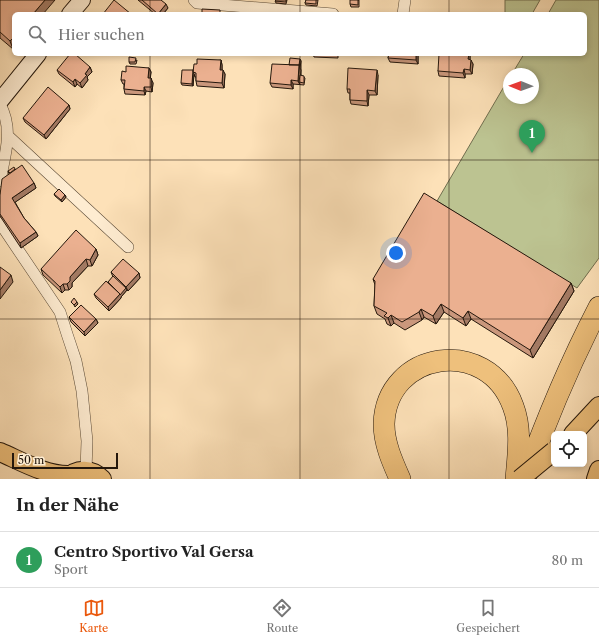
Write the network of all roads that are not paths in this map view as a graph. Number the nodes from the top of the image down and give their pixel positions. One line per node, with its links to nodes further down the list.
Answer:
1 (82, 0): 4 (main road)
2 (194, 0): 5 (street)
3 (405, 0): 6 (street)
4 (72, 12)
5 (307, 12)
6 (403, 12)
7 (36, 56): 8 (main road)
8 (0, 101)
9 (0, 104): 10 (street)
10 (8, 136): 11 (street); 13 (street)
11 (0, 181)
12 (0, 223): 22 (street)
13 (128, 247)
14 (599, 307): 28 (highway)
15 (599, 406): 16 (main road)
16 (576, 431)
17 (0, 452): 22 (main road)
18 (551, 453): 27 (main road, bridge)
19 (0, 461): 23 (main road)
20 (599, 470): 29 (main road)
21 (397, 471): 25 (highway); 26 (highway)
22 (75, 475): 24 (main road)
23 (31, 479)
24 (102, 479)
25 (412, 479)
26 (516, 479)
27 (520, 479)
28 (525, 479)
29 (596, 479)

